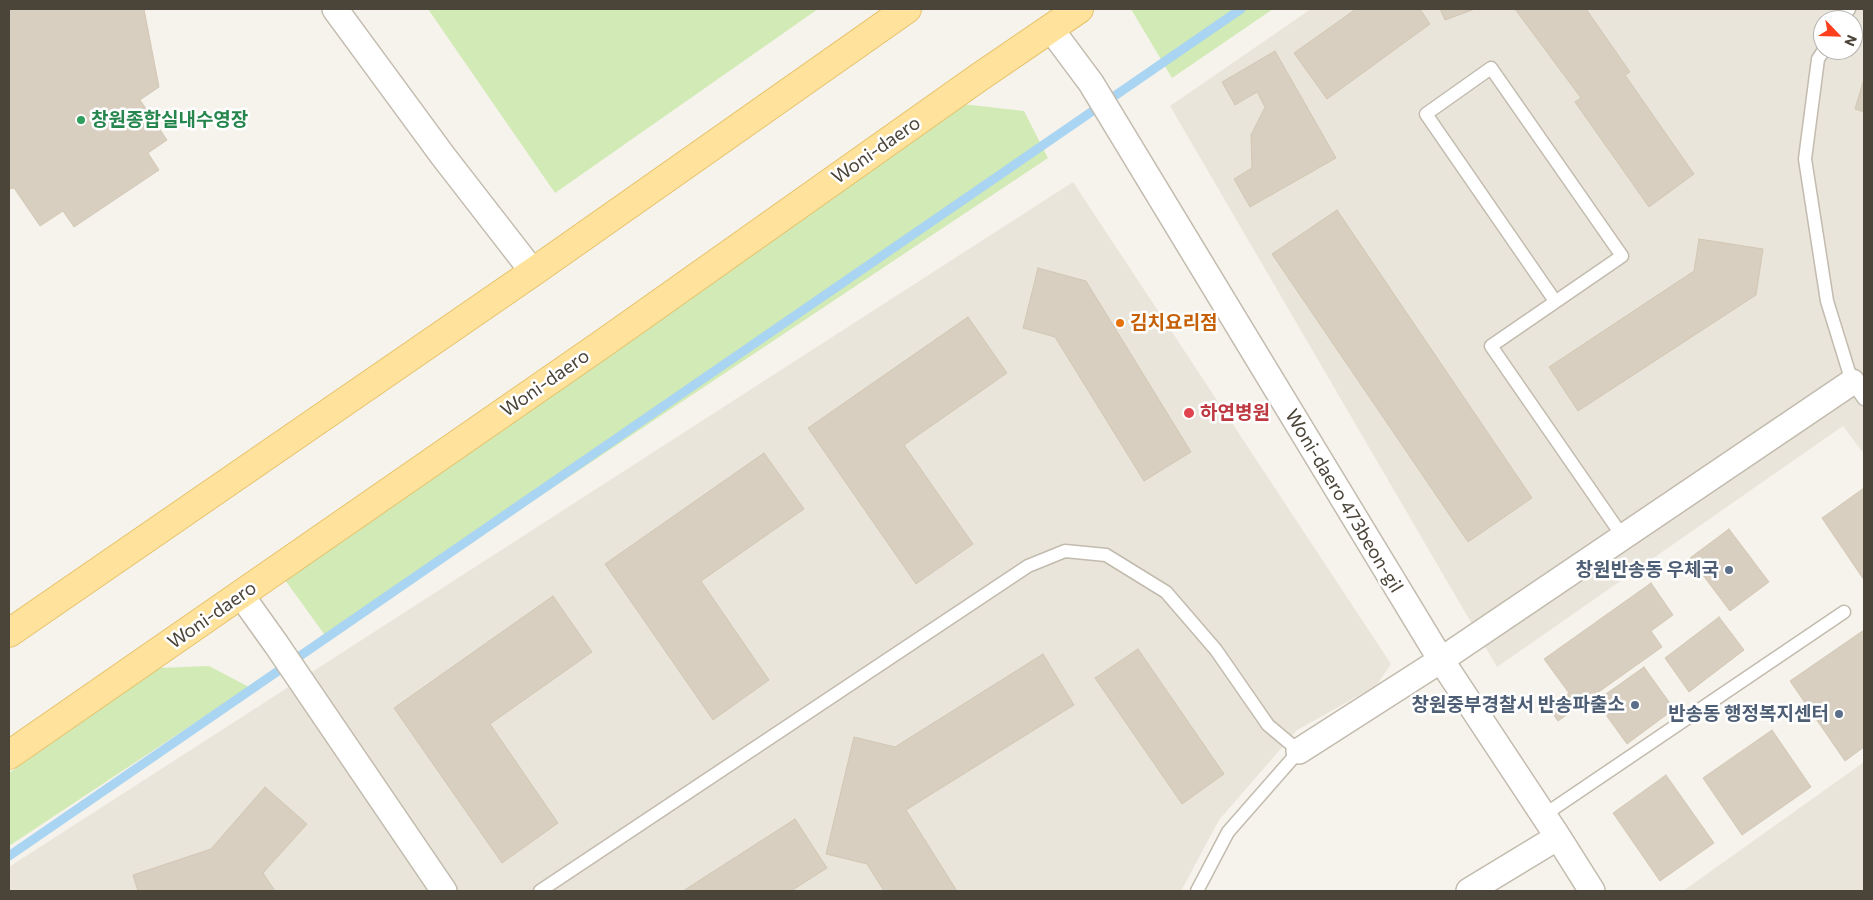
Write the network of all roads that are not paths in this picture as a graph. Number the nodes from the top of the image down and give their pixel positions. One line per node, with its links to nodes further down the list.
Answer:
1 (335, 9): 6 (street)
2 (907, 9): 6 (main road)
3 (1079, 9): 4 (main road, Woni-daero)
4 (1050, 28): 10 (main road, Woni-daero); 13 (street, Woni-daero 473beon-gil)
5 (1818, 60): 8 (lane)
6 (532, 272): 12 (main road)
7 (1555, 301): 7 (lane); 9 (lane)
8 (1858, 390): 9 (street)
9 (1623, 537): 13 (street)
10 (241, 595): 15 (main road, Woni-daero); 18 (street)
11 (1844, 612): 16 (lane)
12 (9, 634)
13 (1441, 660): 14 (street); 16 (street, Woni-daero 473beon-gil)
14 (1299, 751): 19 (lane); 20 (lane)
15 (9, 755)
16 (1544, 815): 17 (street, Woni-daero 473beon-gil)
17 (1558, 836): 21 (street); 22 (street, Woni-daero 473beon-gil)
18 (444, 891)
19 (540, 891)
20 (1197, 891)
21 (1469, 891)
22 (1592, 891)

